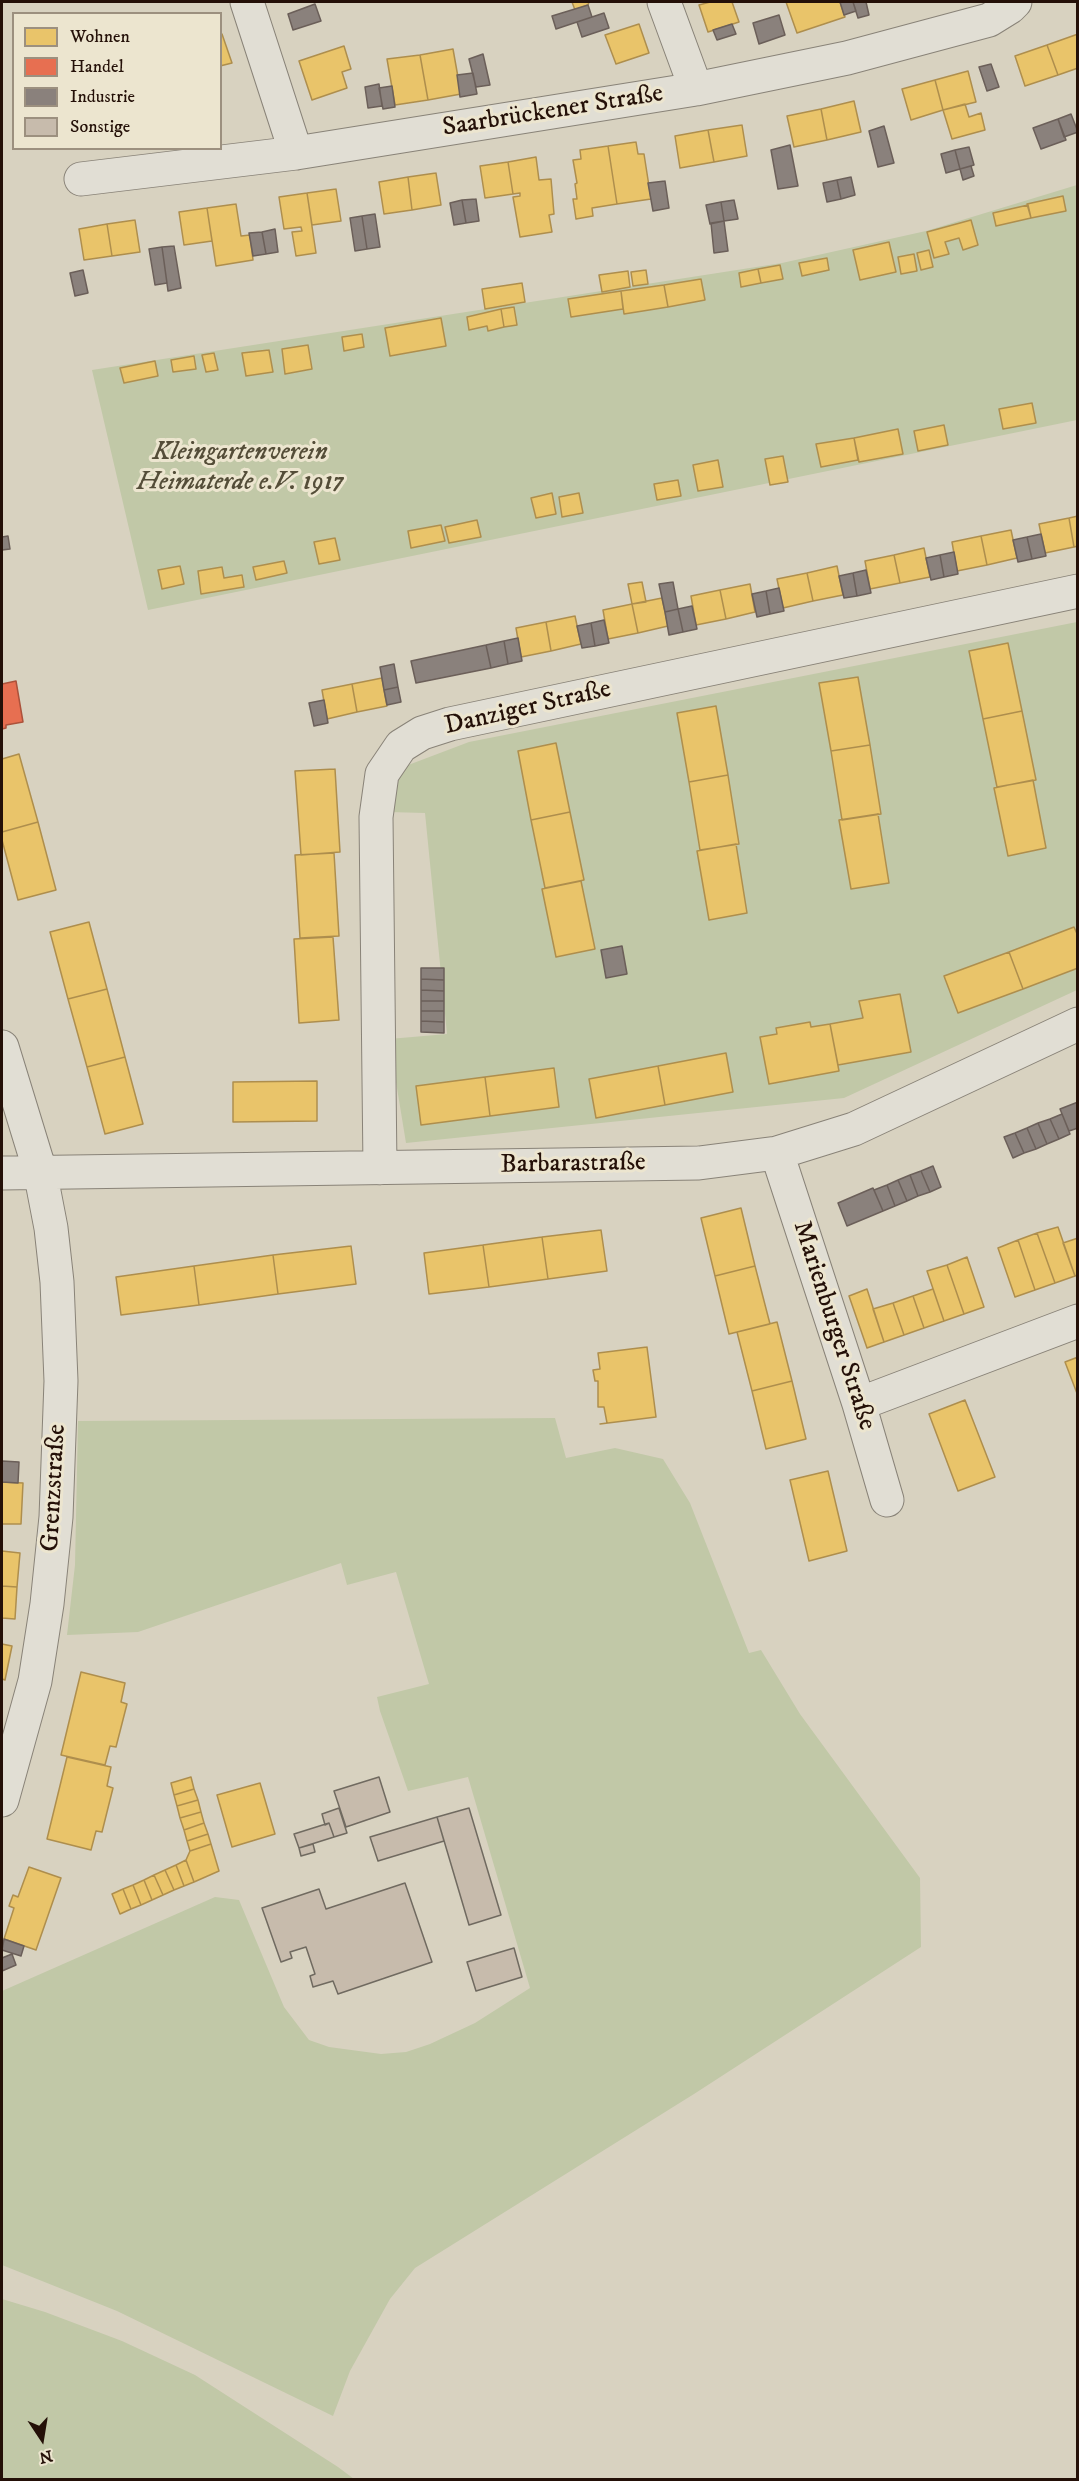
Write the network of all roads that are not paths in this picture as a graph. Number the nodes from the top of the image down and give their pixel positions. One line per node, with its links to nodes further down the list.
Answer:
1 (247, 2): 5 (street)
2 (664, 2): 4 (street)
3 (1015, 2): 4 (street, Saarbrückener Straße)
4 (696, 89): 5 (street, Saarbrückener Straße)
5 (296, 153): 6 (street, Saarbrückener Straße)
6 (81, 180)
7 (1077, 591): 11 (street, Danziger Straße)
8 (1077, 1024): 10 (street, Barbarastraße)
9 (2, 1047): 12 (street, Grenzstraße)
10 (777, 1153): 11 (street, Barbarastraße); 15 (street, Marienburger Straße)
11 (380, 1168): 12 (street, Barbarastraße)
12 (40, 1171): 13 (street); 17 (street, Grenzstraße)
13 (2, 1173)
14 (1077, 1322): 15 (street)
15 (859, 1404): 16 (street, Marienburger Straße)
16 (887, 1500)
17 (2, 1800)

